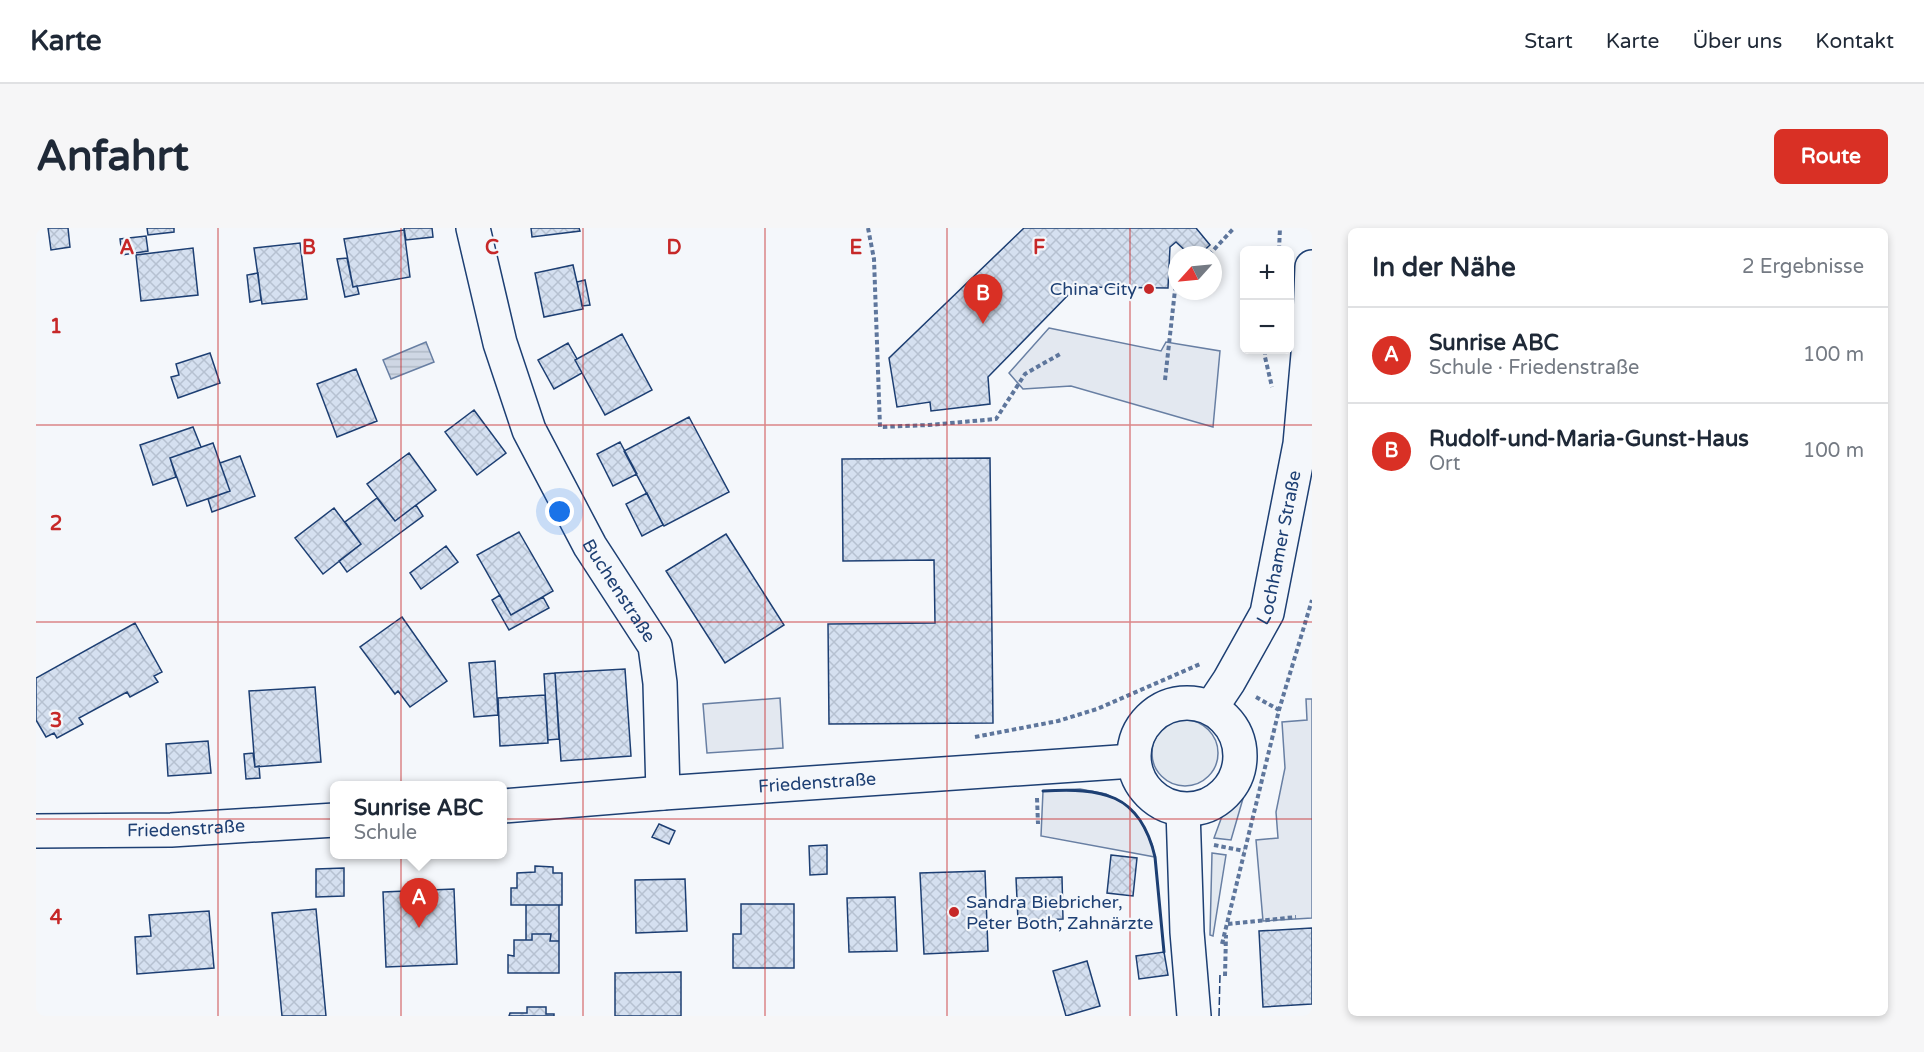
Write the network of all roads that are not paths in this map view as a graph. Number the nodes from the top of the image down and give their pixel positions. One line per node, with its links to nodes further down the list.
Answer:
1 (473, 228): 5 (street, Buchenstraße)
2 (1312, 267): 3 (street, Lochhamer Straße)
3 (1211, 708): 4 (street); 7 (street)
4 (1133, 761): 5 (street, Friedenstraße); 7 (street)
5 (663, 794): 6 (street, Friedenstraße)
6 (507, 807)
7 (1183, 810): 10 (street)
8 (330, 820): 9 (street, Friedenstraße)
9 (36, 831)
10 (1194, 1016)

